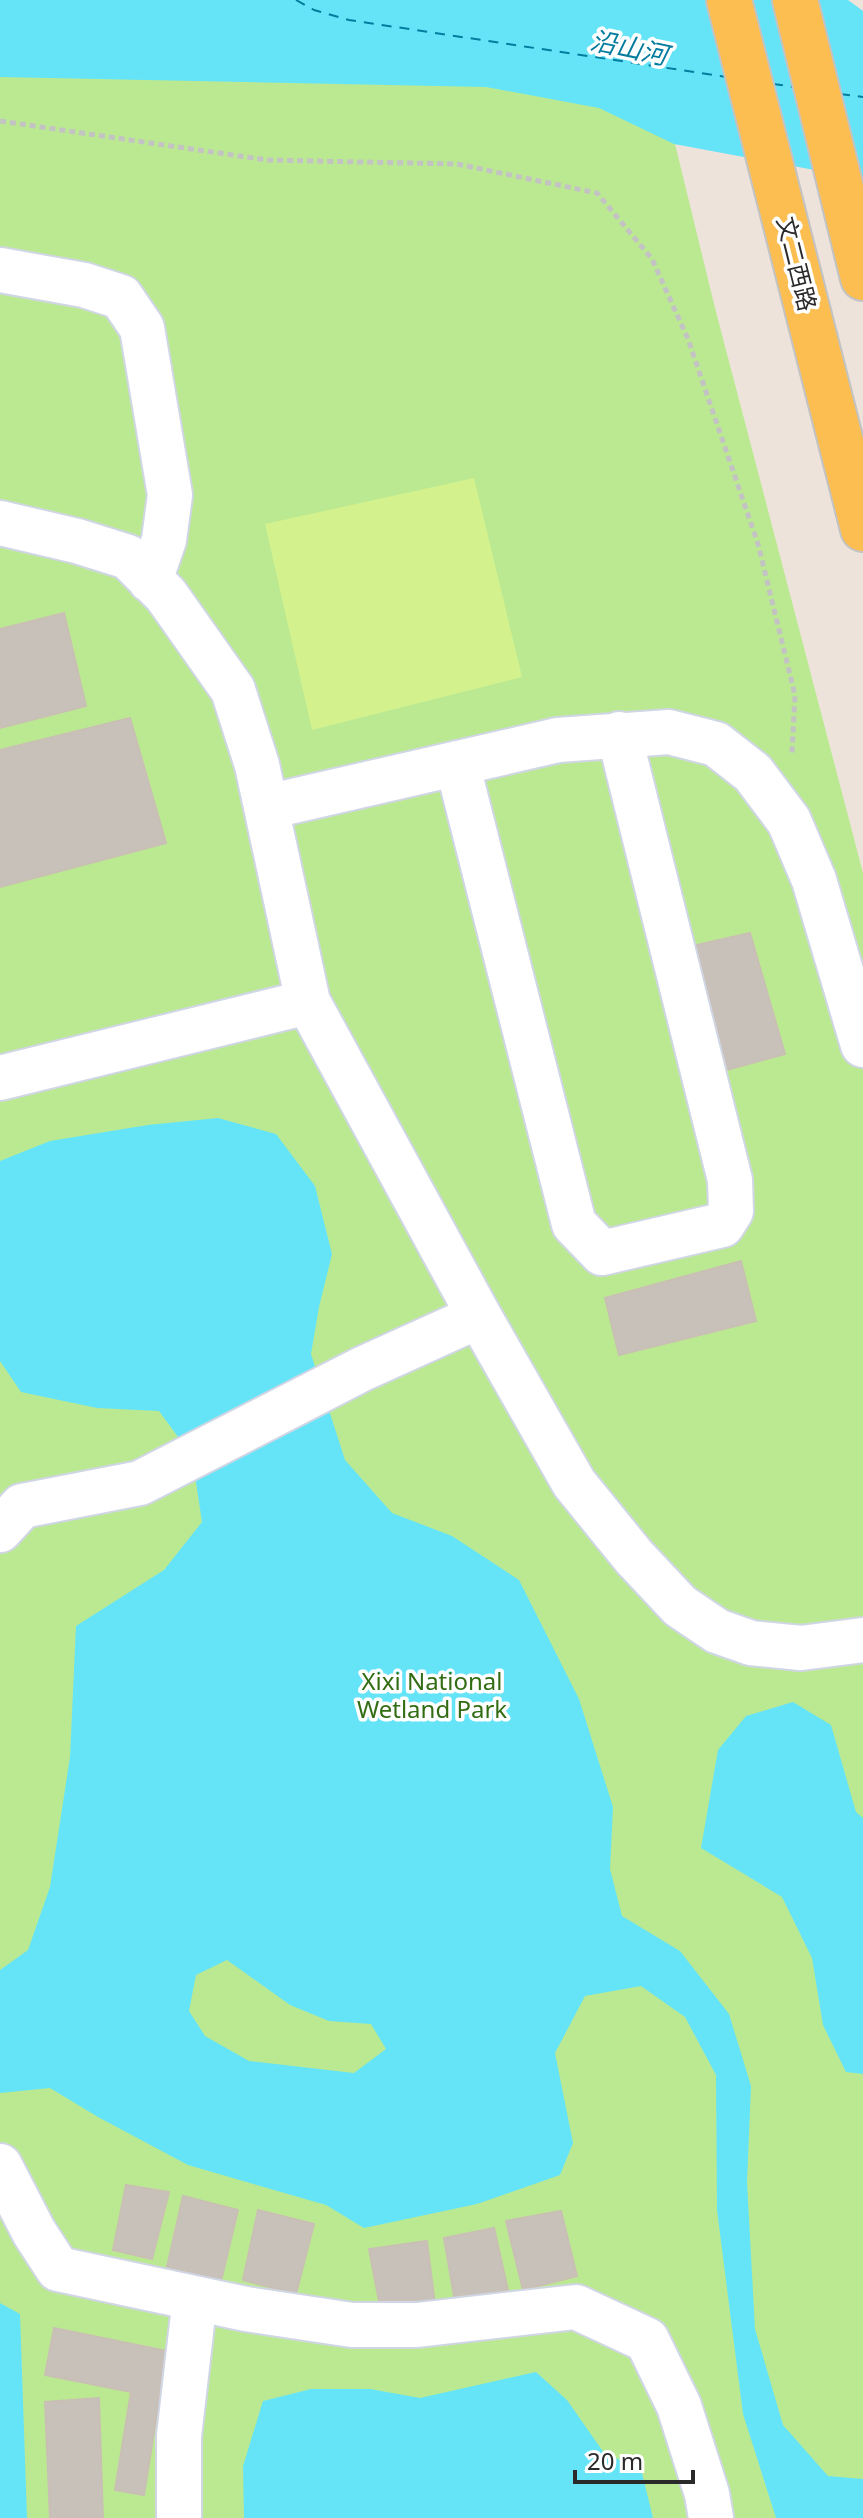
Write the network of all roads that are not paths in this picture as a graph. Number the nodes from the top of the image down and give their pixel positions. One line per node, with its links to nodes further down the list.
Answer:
1 (729, 0): 6 (main road, 文二西路)
2 (795, 0): 4 (main road)
3 (0, 270): 7 (street)
4 (863, 278)
5 (0, 523): 7 (street)
6 (863, 529)
7 (150, 580): 10 (street)
8 (619, 734): 9 (street); 9 (street); 12 (street)
9 (457, 763): 10 (street)
10 (267, 807): 11 (street)
11 (308, 1002): 13 (street); 14 (street)
12 (863, 1045)
13 (0, 1078)
14 (479, 1316): 15 (street); 16 (street)
15 (7, 1509)
16 (863, 1640)
17 (0, 2166): 18 (street)
18 (195, 2298): 19 (street); 20 (street)
19 (179, 2518)
20 (711, 2518)

